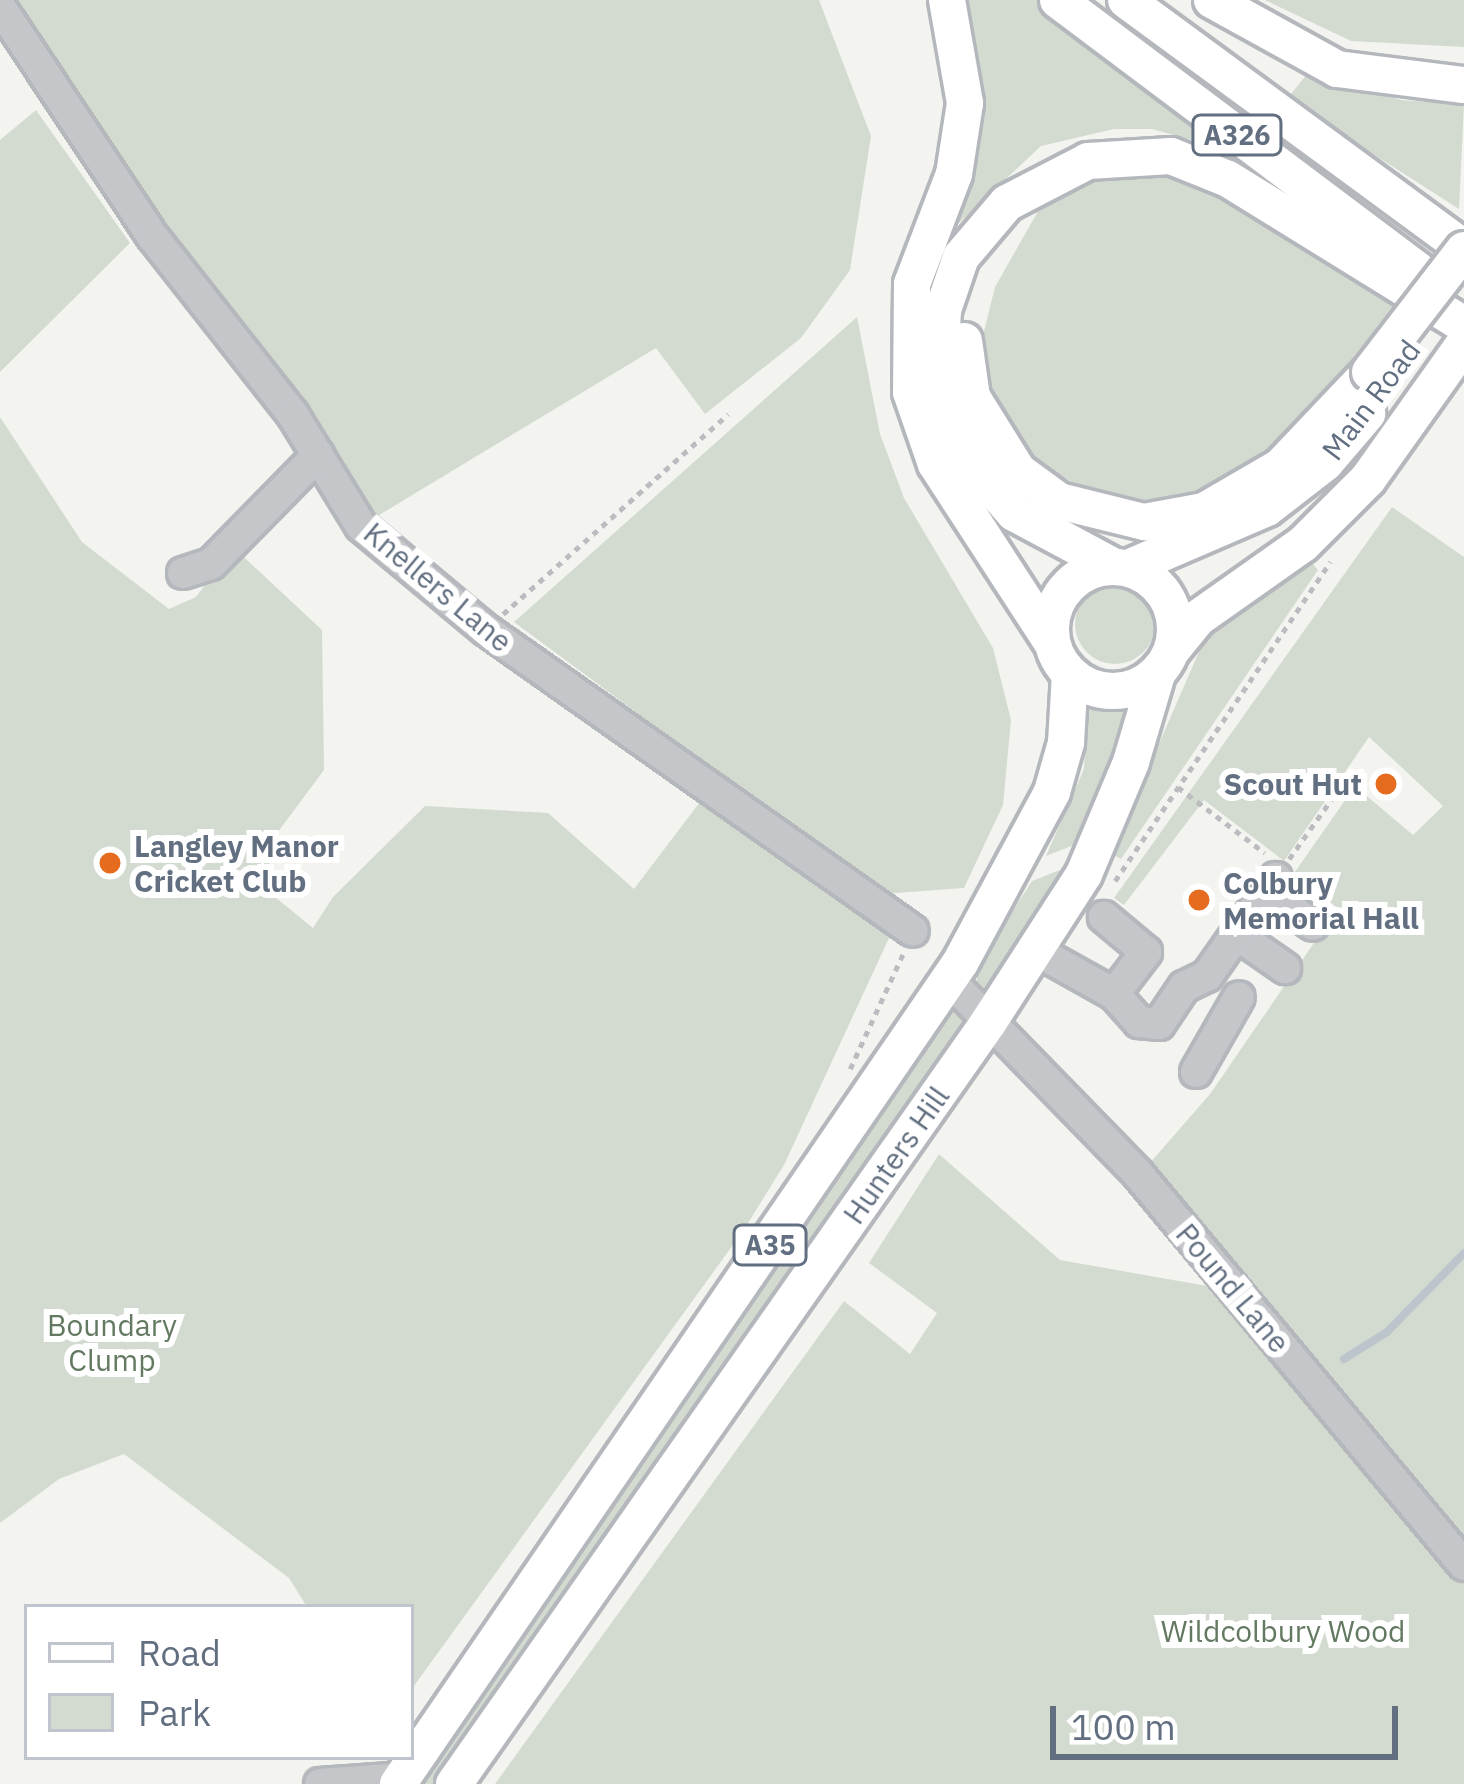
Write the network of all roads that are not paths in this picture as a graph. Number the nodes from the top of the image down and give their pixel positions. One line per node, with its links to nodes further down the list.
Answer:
1 (947, 0): 19 (main road)
2 (1058, 0): 12 (main road, A326)
3 (1126, 0): 10 (main road, A326)
4 (1211, 0): 7 (main road)
5 (0, 7): 16 (street, Knellers Lane)
6 (1464, 65): 7 (main road)
7 (1337, 69): 8 (main road)
8 (1464, 85)
9 (1044, 181): 13 (main road); 15 (main road); 17 (main road)
10 (1464, 249): 15 (main road, bridge)
11 (1464, 272): 15 (main road, Main Road)
12 (1464, 304)
13 (1464, 325)
14 (1464, 344): 20 (main road, Main Road / A35)
15 (1378, 378): 17 (main road, Main Road)
16 (317, 455): 18 (street); 24 (street, Knellers Lane)
17 (1120, 567): 19 (main road); 20 (main road)
18 (183, 573)
19 (1051, 641): 21 (main road)
20 (1164, 662): 21 (main road); 26 (main road, Hunters Hill / A35)
21 (1070, 674): 29 (main road, Hunters Hill / A35)
22 (1104, 917): 30 (street)
23 (1313, 925): 25 (street)
24 (913, 931)
25 (1236, 934): 27 (street); 28 (street)
26 (1035, 950): 30 (street); 31 (main road, Hunters Hill / A35)
27 (1285, 968)
28 (1207, 976): 30 (street); 32 (street)
29 (949, 980): 31 (street, Pound Lane); 34 (main road, Hunters Hill / A35)
30 (1114, 994)
31 (988, 1024): 33 (street, Pound Lane); 36 (main road, Hunters Hill / A35)
32 (1196, 1072)
33 (1464, 1565)
34 (400, 1781): 35 (street)
35 (320, 1784)
36 (454, 1784)

